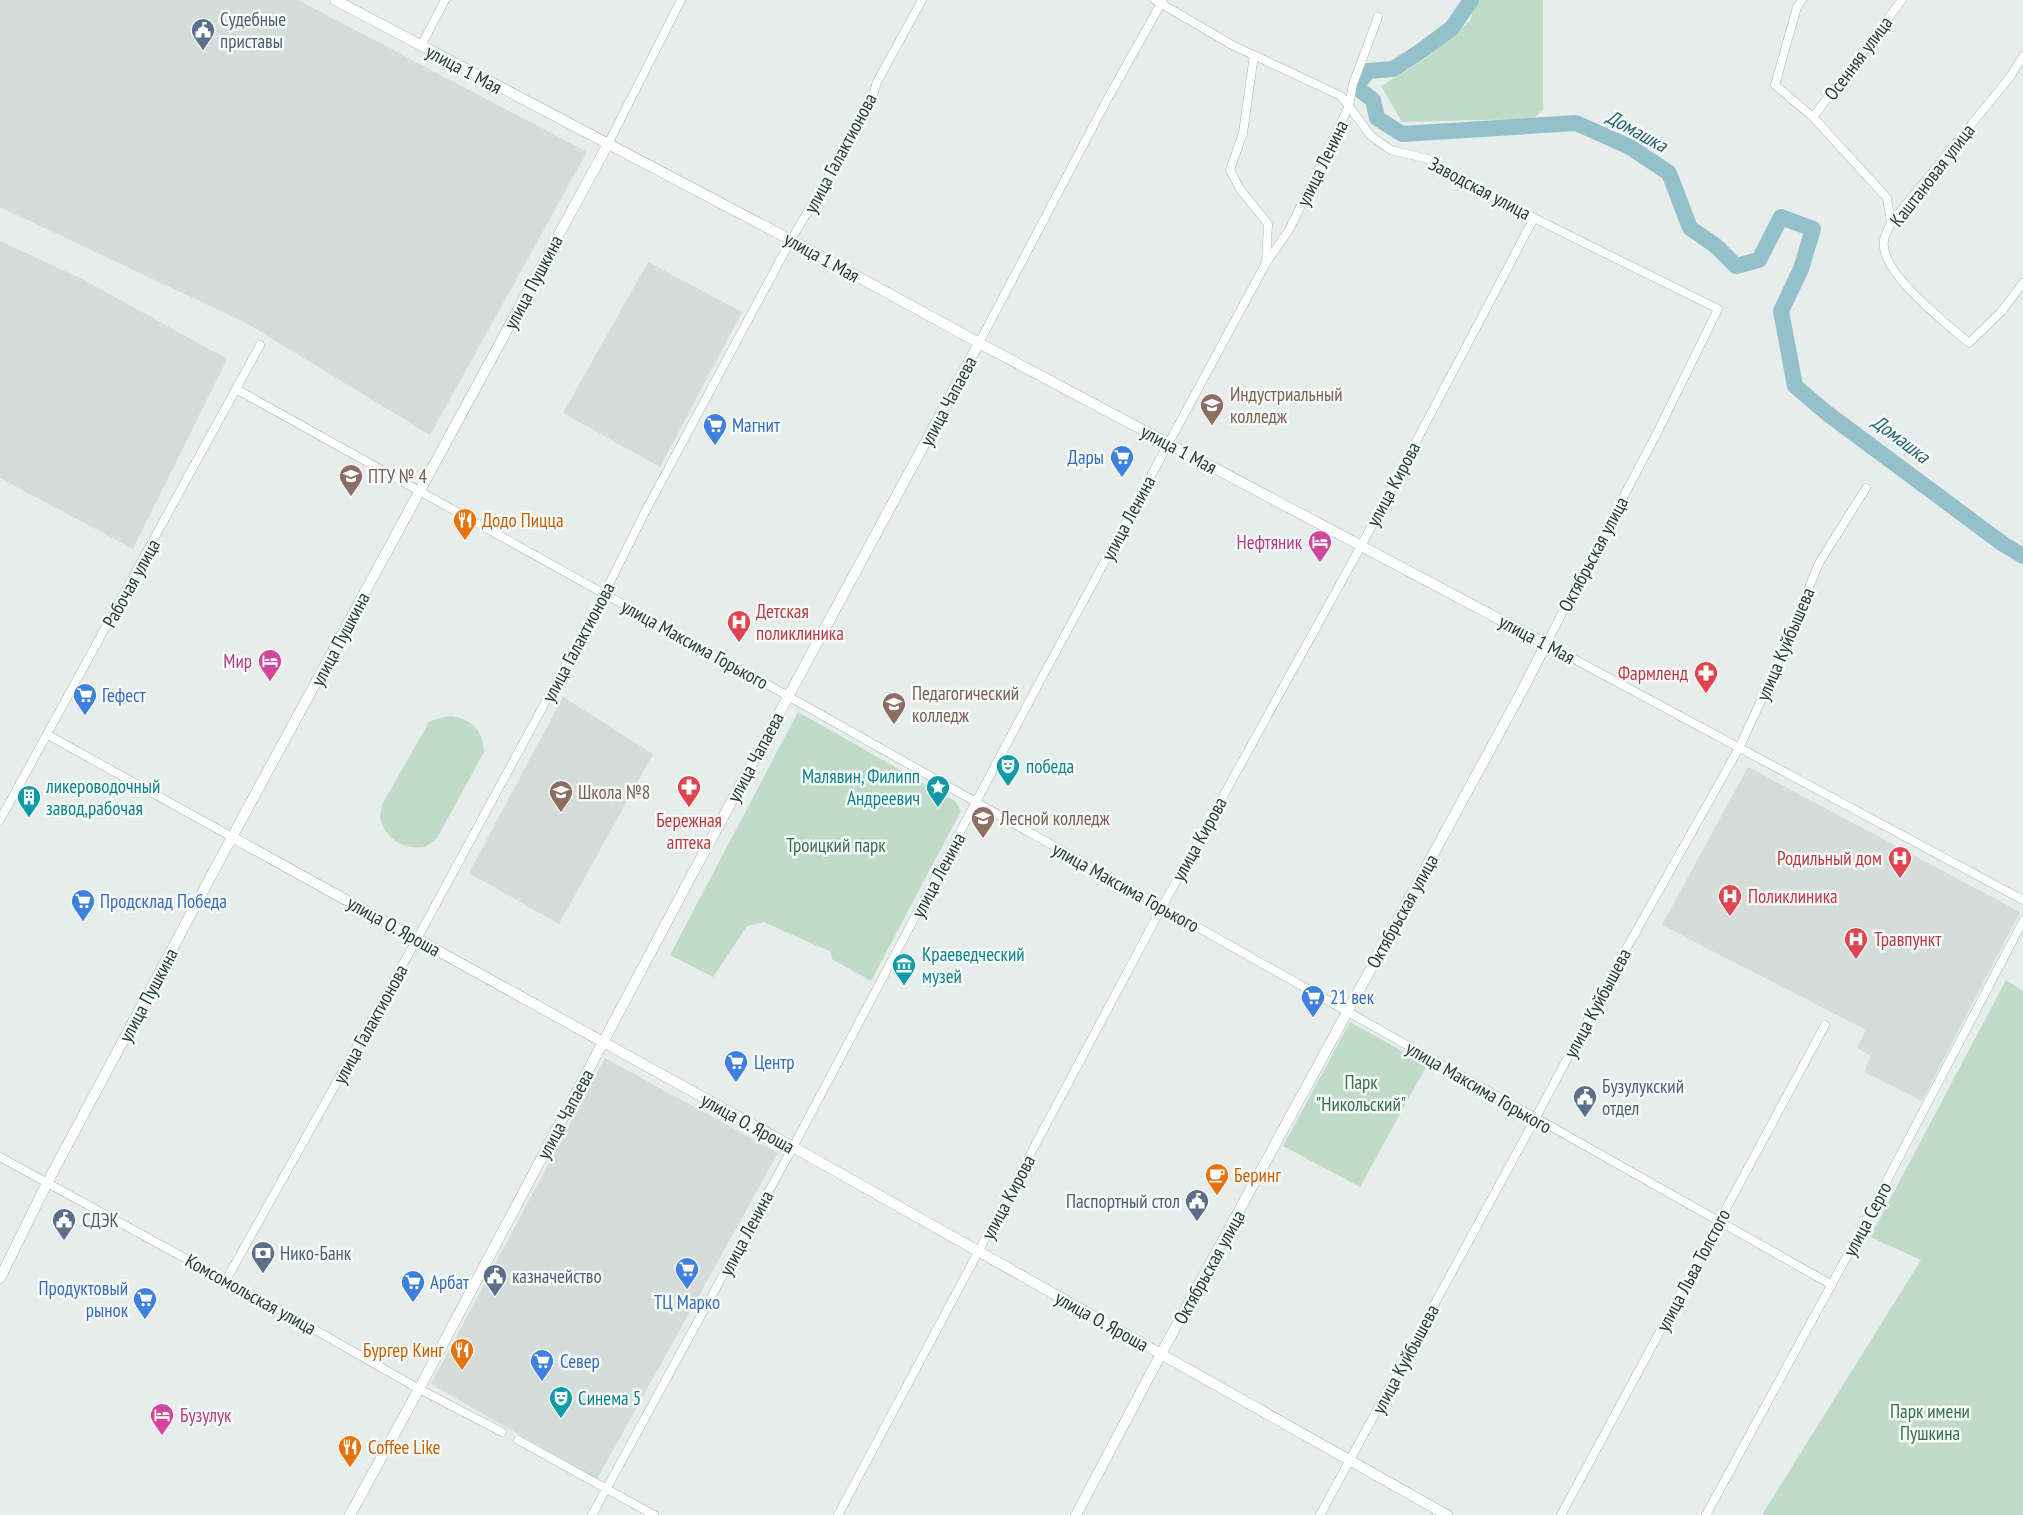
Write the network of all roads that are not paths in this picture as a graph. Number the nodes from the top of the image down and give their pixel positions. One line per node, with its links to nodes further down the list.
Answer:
1 (335, 0): 9 (main road, улица 1 Мая)
2 (446, 0): 9 (street)
3 (681, 0): 14 (street, улица Пушкина)
4 (922, 0): 17 (street, улица Галактионова)
5 (1802, 0): 13 (street)
6 (1902, 0): 13 (street, Осенняя улица)
7 (1160, 1): 10 (street, Заводская улица); 21 (street, улица Чапаева)
8 (1378, 17): 12 (street, улица Ленина)
9 (421, 46): 14 (main road, улица 1 Мая)
10 (1254, 55): 12 (street, Заводская улица); 18 (street)
11 (2023, 56): 16 (street, Каштановая улица)
12 (1349, 106): 15 (street, Заводская улица); 18 (street, улица Ленина)
13 (1814, 117): 16 (street)
14 (608, 144): 17 (main road, улица 1 Мая); 26 (main road, улица Пушкина)
15 (1534, 218): 20 (street, Заводская улица); 27 (street, улица Кирова)
16 (1891, 223): 19 (street, Каштановая улица)
17 (792, 240): 21 (main road, улица 1 Мая); 28 (street, улица Галактионова)
18 (1266, 263): 24 (street, улица Ленина)
19 (2023, 283)
20 (1713, 305): 29 (street, Октябрьская улица)
21 (979, 343): 24 (main road, улица 1 Мая); 30 (main road, улица Чапаева)
22 (260, 345): 23 (street, Рабочая улица)
23 (236, 389): 26 (street, улица Максима Горького); 31 (street, Рабочая улица)
24 (1168, 443): 27 (main road, улица 1 Мая); 33 (street, улица Ленина)
25 (1866, 488): 32 (street, улица Куйбышева)
26 (420, 491): 28 (street, улица Максима Горького); 35 (main road, улица Пушкина)
27 (1361, 546): 29 (main road, улица 1 Мая); 37 (street, улица Кирова)
28 (604, 594): 30 (street, улица Максима Горького); 39 (street, улица Галактионова)
29 (1546, 644): 32 (street, улица 1 Мая); 40 (main road, Октябрьская улица)
30 (788, 696): 33 (street, улица Максима Горького); 42 (main road, улица Чапаева)
31 (48, 735): 34 (street, Рабочая улица); 35 (street, улица О. Яроша)
32 (1739, 748): 36 (street, улица 1 Мая); 43 (street, улица Куйбышева)
33 (976, 803): 37 (street, улица Максима Горького); 44 (street, улица Ленина)
34 (0, 820)
35 (232, 837): 39 (main road, улица О. Яроша); 46 (main road, улица Пушкина)
36 (2023, 900)
37 (1162, 907): 40 (street, улица Максима Горького); 48 (street, улица Кирова)
38 (2023, 921): 51 (street, улица Серго)
39 (417, 939): 42 (main road, улица О. Яроша); 50 (street, улица Галактионова)
40 (1348, 1012): 43 (street, улица Максима Горького); 52 (main road, Октябрьская улица)
41 (1825, 1025): 47 (street, улица Льва Толстого)
42 (603, 1043): 44 (main road, улица О. Яроша); 53 (main road, улица Чапаева)
43 (1535, 1119): 47 (street, улица Максима Горького); 56 (street, улица Куйбышева)
44 (792, 1148): 48 (main road, улица О. Яроша); 57 (street, улица Ленина)
45 (0, 1157): 46 (street, Комсомольская улица)
46 (47, 1183): 49 (main road, улица Пушкина); 50 (street, Комсомольская улица)
47 (1718, 1222): 51 (street, улица Максима Горького); 65 (street, улица Льва Толстого)
48 (978, 1253): 52 (main road, улица О. Яроша); 61 (street, улица Кирова)
49 (0, 1278)
50 (226, 1280): 53 (street, Комсомольская улица)
51 (1832, 1285): 66 (street, улица Серго)
52 (1161, 1354): 56 (main road, улица О. Яроша); 62 (main road, Октябрьская улица)
53 (419, 1388): 54 (street, Комсомольская улица); 58 (main road, улица Чапаева)
54 (502, 1432)
55 (518, 1440): 57 (street)
56 (1350, 1461): 63 (street, улица Куйбышева); 64 (main road, улица О. Яроша)
57 (606, 1489): 59 (street, улица Ленина); 60 (street)
58 (350, 1515)
59 (592, 1515)
60 (654, 1515)
61 (838, 1515)
62 (1076, 1515)
63 (1320, 1515)
64 (1447, 1515)
65 (1561, 1515)
66 (1706, 1515)

